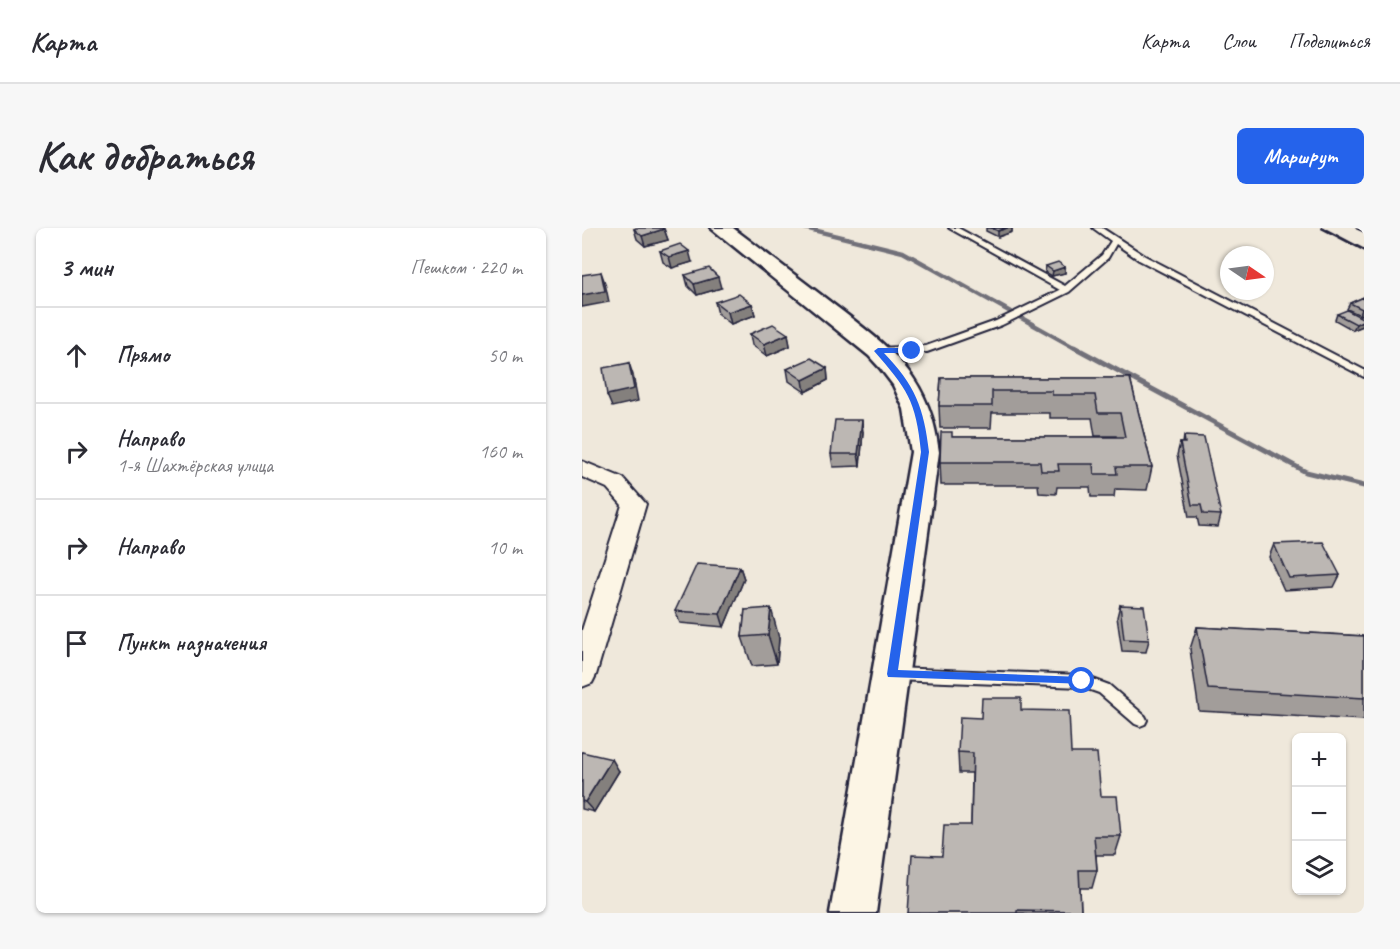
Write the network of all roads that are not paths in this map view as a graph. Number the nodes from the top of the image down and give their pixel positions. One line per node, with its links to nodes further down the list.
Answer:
1 (720, 228): 6 (street)
2 (953, 228): 5 (lane)
3 (1097, 228): 4 (lane)
4 (1114, 242): 5 (lane); 7 (lane)
5 (1066, 290): 6 (lane)
6 (878, 351): 9 (street)
7 (1364, 374)
8 (582, 468): 10 (street)
9 (892, 674): 11 (lane); 12 (street)
10 (582, 675)
11 (1140, 720)
12 (853, 913)

